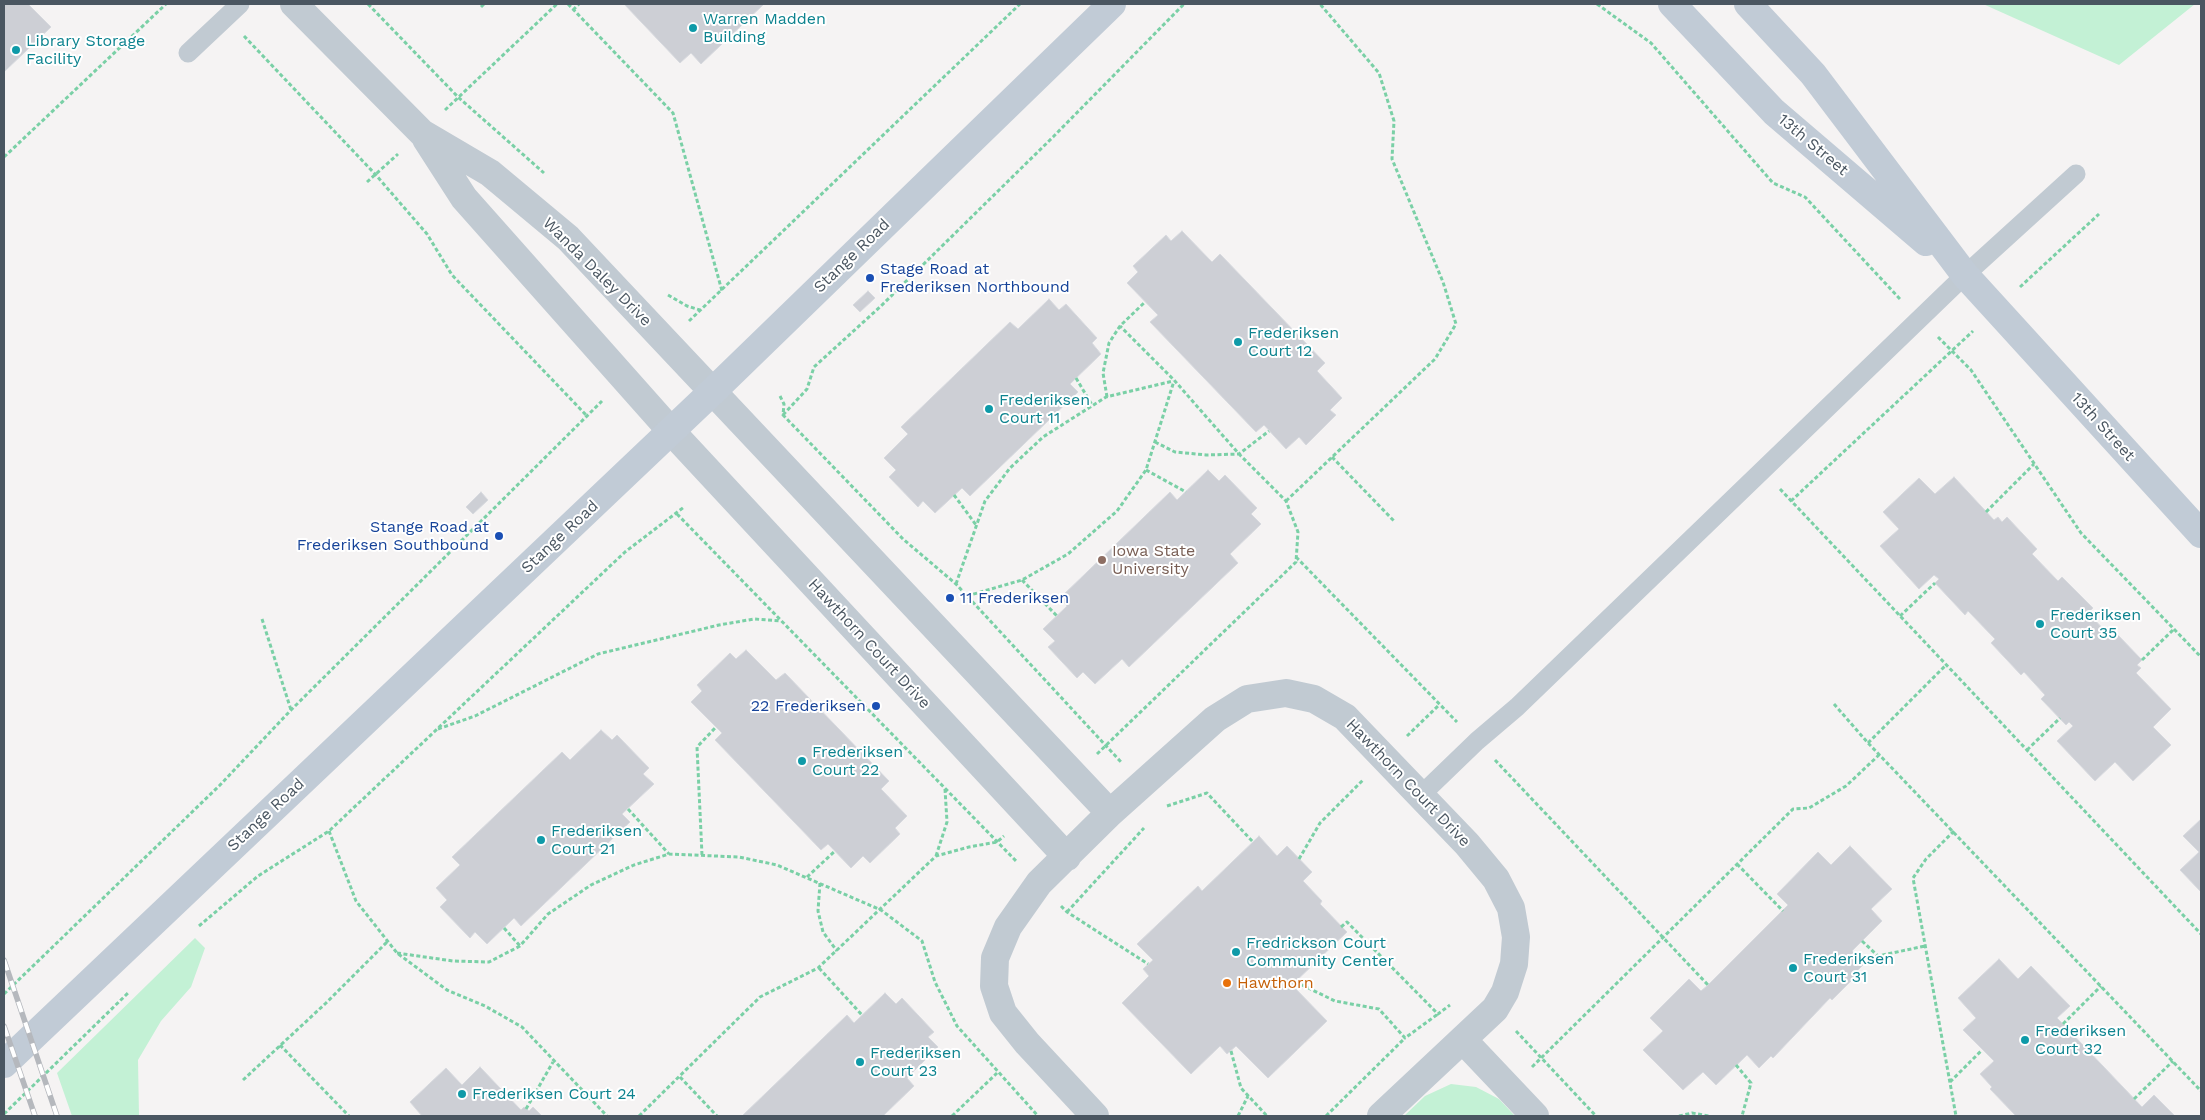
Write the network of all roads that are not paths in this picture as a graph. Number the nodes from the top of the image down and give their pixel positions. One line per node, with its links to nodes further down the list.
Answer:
1 (240, 4): 6 (lane)
2 (294, 4): 7 (street, Wanda Daley Drive)
3 (1112, 4): 10 (main road, Stange Road)
4 (1672, 4): 9 (main road, 13th Street)
5 (1748, 4): 9 (main road, 13th Street)
6 (188, 53)
7 (422, 133): 10 (street, Wanda Daley Drive); 11 (street, Hawthorn Court Drive)
8 (2076, 174): 9 (lane)
9 (1965, 275): 12 (main road, 13th Street); 13 (lane)
10 (712, 392): 11 (main road, Stange Road); 14 (street)
11 (671, 431): 15 (street, Hawthorn Court Drive); 17 (main road, Stange Road)
12 (2201, 534)
13 (1421, 795): 14 (street, Hawthorn Court Drive); 16 (street, Hawthorn Court Drive)
14 (1110, 813): 15 (street, Hawthorn Court Drive)
15 (1067, 857): 18 (street, Hawthorn Court Drive)
16 (1464, 1040): 19 (street, Hawthorn Court Drive); 20 (street)
17 (4, 1064)
18 (1095, 1116)
19 (1381, 1116)
20 (1535, 1116)

